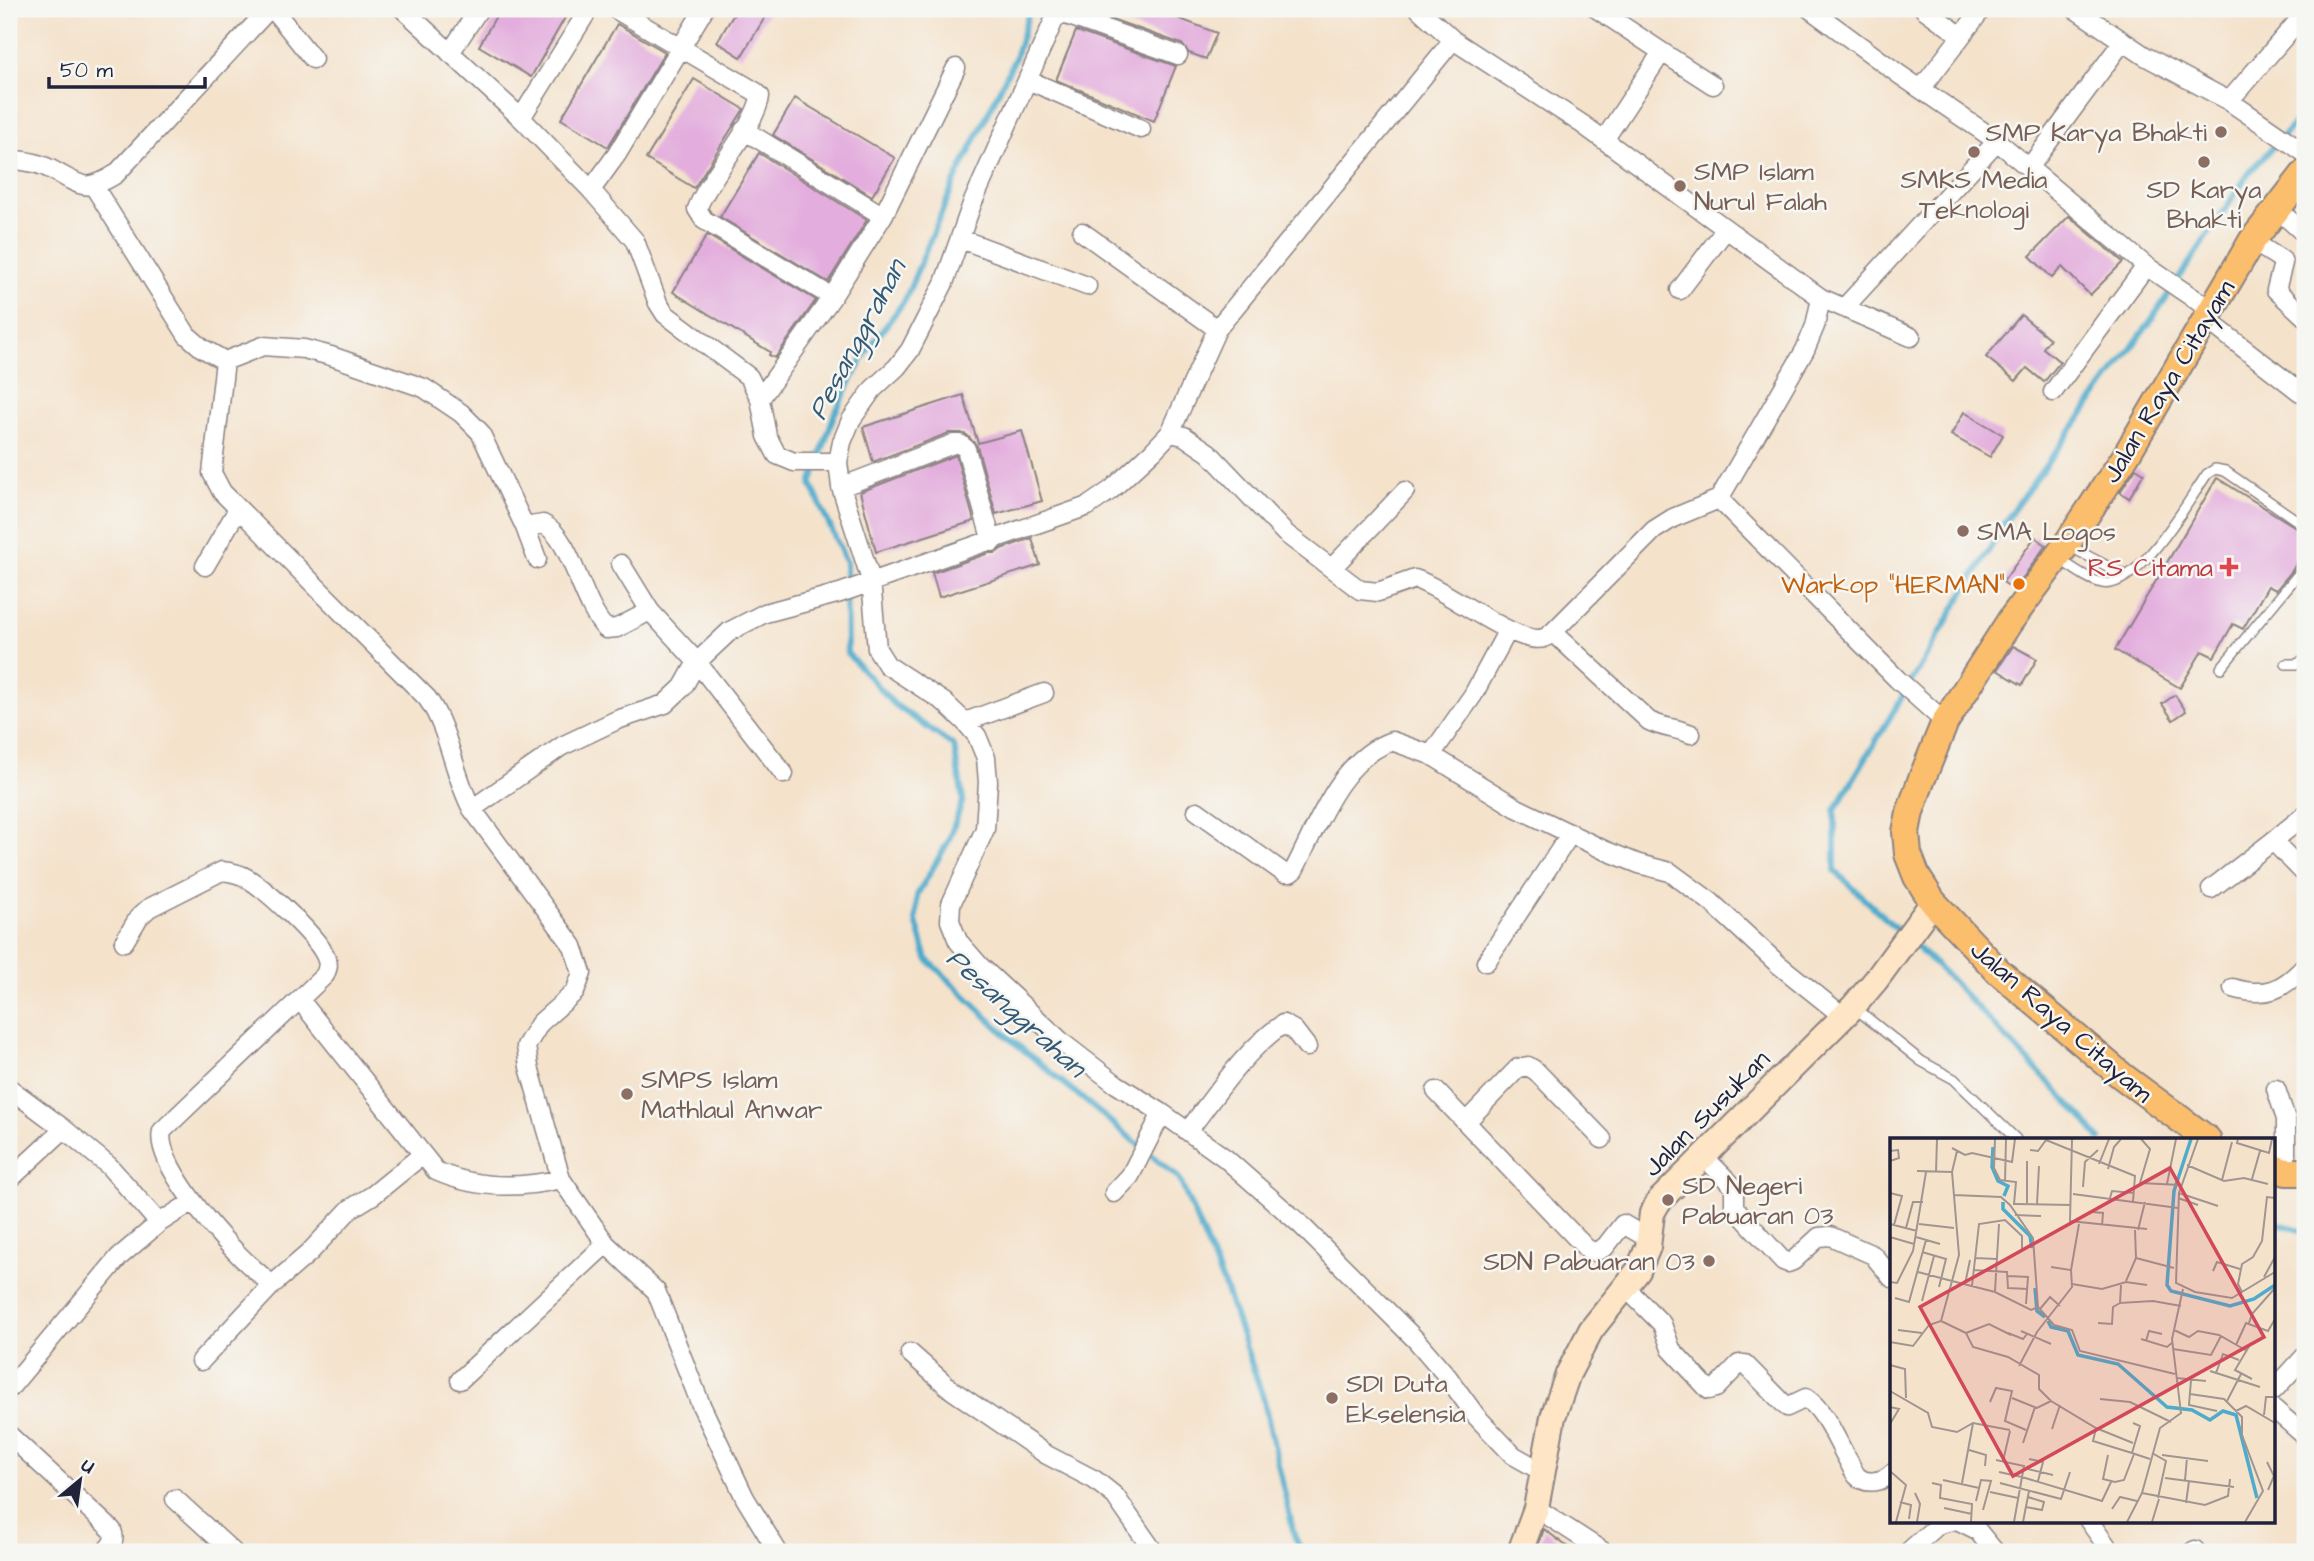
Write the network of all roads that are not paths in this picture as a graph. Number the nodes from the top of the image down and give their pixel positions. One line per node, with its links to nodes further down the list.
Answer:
1 (271, 9): 22 (street); 36 (street)
2 (479, 9): 20 (street)
3 (589, 9): 28 (street)
4 (615, 9): 18 (street)
5 (704, 9): 18 (street)
6 (1419, 9): 16 (street)
7 (1597, 9): 19 (street)
8 (1810, 9): 26 (street)
9 (1924, 9): 15 (street)
10 (1982, 9): 15 (street)
11 (2075, 9): 17 (street)
12 (408, 10): 20 (street)
13 (1058, 10): 21 (street); 24 (street)
14 (2305, 13): 27 (street)
15 (1960, 35): 26 (street)
16 (1453, 40): 31 (street); 53 (street)
17 (2123, 41): 27 (street); 35 (street)
18 (679, 48): 30 (street); 37 (street)
19 (1662, 52): 25 (street); 31 (street)
20 (450, 53): 28 (street)
21 (1178, 55)
22 (313, 59)
23 (956, 68): 39 (street)
24 (1028, 80): 29 (street); 43 (street)
25 (1713, 85)
26 (1921, 89): 32 (street)
27 (2229, 101): 33 (street)
28 (521, 118): 37 (street)
29 (1141, 129)
30 (744, 130): 39 (street); 48 (street)
31 (1604, 140): 40 (street)
32 (1997, 141): 35 (street); 50 (street)
33 (2304, 159): 38 (main road, Jalan Raya Citayam)
34 (9, 160): 36 (street)
35 (2029, 168): 45 (street)
36 (103, 181): 55 (street)
37 (592, 190): 58 (street)
38 (2276, 208): 42 (street); 44 (main road, Jalan Raya Citayam)
39 (883, 216): 48 (street)
40 (1726, 229): 47 (street); 49 (street)
41 (1082, 232): 53 (street)
42 (2305, 234)
43 (961, 239): 46 (street); 60 (street)
44 (2252, 241): 51 (main road, Jalan Raya Citayam); 52 (street)
45 (2152, 270): 51 (street); 56 (street)
46 (1087, 286)
47 (1680, 290)
48 (832, 297): 58 (street)
49 (1821, 298): 50 (street); 63 (street)
50 (1844, 308): 54 (street)
51 (2205, 310): 57 (street); 68 (main road, Jalan Raya Citayam)
52 (2305, 317)
53 (1217, 329): 59 (street)
54 (1911, 338)
55 (231, 358): 64 (street); 66 (street)
56 (2053, 392)
57 (2300, 392)
58 (760, 399): 60 (street)
59 (1170, 433): 67 (street); 73 (street)
60 (832, 463): 61 (street)
61 (841, 487): 67 (street); 75 (street)
62 (1405, 491): 73 (street)
63 (1719, 499): 78 (street); 85 (street)
64 (238, 509): 71 (street); 89 (street)
65 (2305, 526): 74 (lane)
66 (525, 527): 69 (street); 76 (street)
67 (992, 542): 75 (street)
68 (2062, 551): 74 (lane); 74 (lane); 85 (main road, Jalan Raya Citayam)
69 (537, 559)
70 (621, 564): 76 (street)
71 (205, 566)
72 (2305, 566): 82 (lane)
73 (1332, 568): 77 (street)
74 (2126, 576)
75 (867, 583): 80 (street); 84 (street)
76 (650, 611): 80 (street)
77 (1508, 630): 78 (street); 87 (street)
78 (1553, 632): 86 (street)
79 (2305, 658): 81 (lane)
80 (697, 662): 88 (street); 89 (street)
81 (2286, 664)
82 (2221, 668)
83 (1044, 693): 84 (street)
84 (965, 722): 107 (street)
85 (1945, 722): 96 (main road, Jalan Raya Citayam)
86 (1691, 734)
87 (1431, 755): 90 (street); 92 (street)
88 (784, 774)
89 (472, 809): 117 (street)
90 (1197, 811)
91 (2305, 815): 93 (street)
92 (1571, 833): 98 (street); 102 (street)
93 (2273, 841): 94 (street); 95 (street)
94 (2305, 874)
95 (2211, 888)
96 (1926, 911): 102 (street, Jalan Susukan); 112 (main road, Jalan Raya Citayam)
97 (124, 942): 101 (street)
98 (1486, 961)
99 (2305, 966): 100 (street)
100 (2233, 988)
101 (300, 1000): 114 (street); 120 (street)
102 (1849, 1012): 111 (lane); 115 (street, Jalan Susukan)
103 (1307, 1047): 110 (street)
104 (9, 1088): 109 (street)
105 (2276, 1089): 116 (street)
106 (1436, 1091): 108 (street)
107 (1158, 1120): 110 (street); 119 (street)
108 (1466, 1122): 113 (street); 122 (street)
109 (64, 1129): 118 (street); 121 (street)
110 (1188, 1131): 136 (street)
111 (2015, 1138)
112 (2202, 1138)
113 (1602, 1139)
114 (422, 1155): 117 (street); 125 (street)
115 (1703, 1156): 122 (street, Jalan Susukan); 124 (street)
116 (2288, 1171)
117 (561, 1179): 123 (street)
118 (9, 1180)
119 (1114, 1193)
120 (192, 1202): 121 (street); 125 (street)
121 (159, 1223): 132 (street)
122 (1649, 1239): 126 (street, Jalan Susukan)
123 (606, 1244): 130 (street); 143 (street)
124 (1890, 1276)
125 (272, 1285): 129 (street)
126 (1625, 1287): 136 (street, Jalan Susukan); 137 (street)
127 (909, 1353): 146 (street)
128 (2305, 1356): 131 (street)
129 (201, 1361)
130 (460, 1380)
131 (2276, 1388)
132 (9, 1389)
133 (2276, 1411): 135 (street)
134 (9, 1435): 144 (street)
135 (2305, 1436)
136 (1541, 1471): 139 (street, Jalan Susukan)
137 (1890, 1475)
138 (174, 1499): 145 (street)
139 (1536, 1508): 147 (street, Jalan Susukan); 148 (street)
140 (1947, 1522): 149 (street)
141 (1961, 1522): 150 (street)
142 (2090, 1522): 151 (street)
143 (768, 1549)
144 (105, 1552)
145 (233, 1552)
146 (1154, 1552)
147 (1520, 1552)
148 (1604, 1552)
149 (1908, 1552)
150 (1995, 1552)
151 (2111, 1552)

